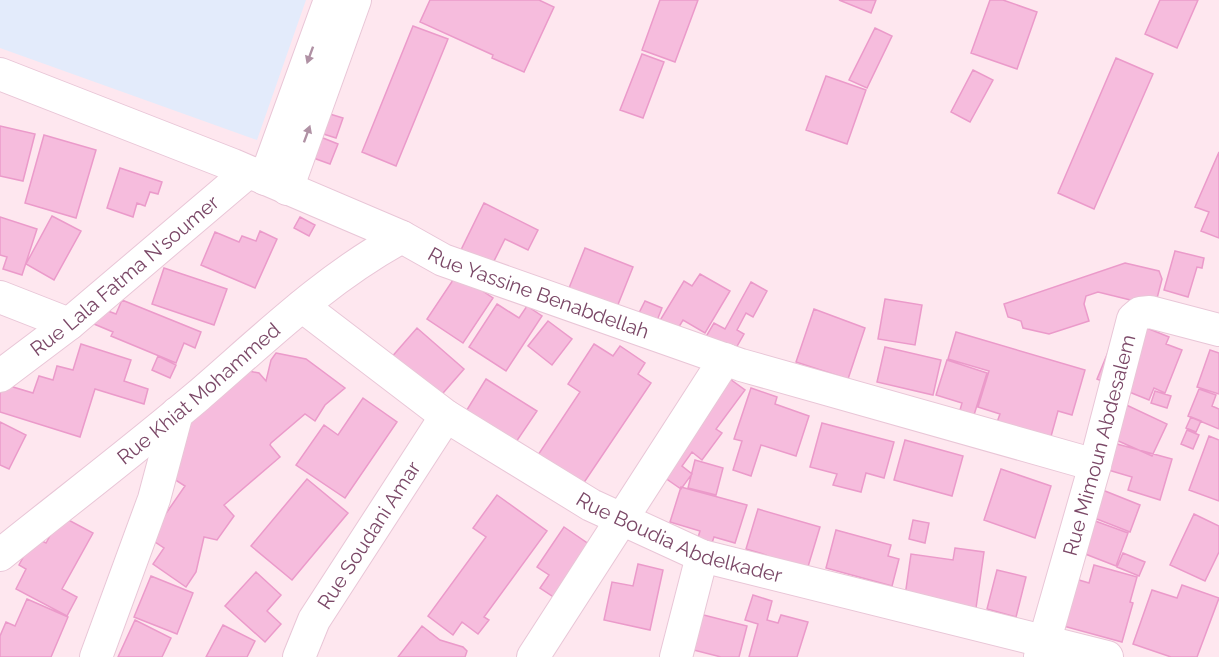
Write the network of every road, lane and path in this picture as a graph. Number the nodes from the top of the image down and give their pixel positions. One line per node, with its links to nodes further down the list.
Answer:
1 (330, 0): 4 (street, one-way to 4)
2 (355, 0): 4 (street, one-way to 2)
3 (0, 74): 4 (street, Rue Yassine Benabdellah)
4 (267, 180): 5 (street, Rue Yassine Benabdellah); 8 (street, Rue Lala Fatma N'soumer)
5 (402, 237): 7 (street, Rue Khiat Mohammed); 10 (street, Rue Yassine Benabdellah)
6 (0, 297): 8 (street)
7 (302, 306): 12 (street, Rue Khiat Mohammed); 13 (street, Rue Boudia Abdelkader)
8 (69, 324): 11 (street, Rue Lala Fatma N'soumer)
9 (1219, 330): 14 (street, Rue Mimoun Abdesalem)
10 (725, 359): 14 (street, Rue Yassine Benabdellah); 15 (street)
11 (0, 376)
12 (177, 413): 16 (street, Rue Khiat Mohammed); 19 (street)
13 (446, 416): 15 (street, Rue Boudia Abdelkader); 20 (street, Rue Soudani Amar)
14 (1095, 465): 18 (street, Rue Mimoun Abdesalem)
15 (621, 519): 17 (street, Rue Boudia Abdelkader); 21 (street)
16 (0, 555)
17 (702, 556): 18 (street, Rue Boudia Abdelkader); 22 (street)
18 (1042, 649): 23 (street, Rue Boudia Abdelkader)
19 (96, 657)
20 (299, 657)
21 (532, 657)
22 (676, 657)
23 (1107, 657)

